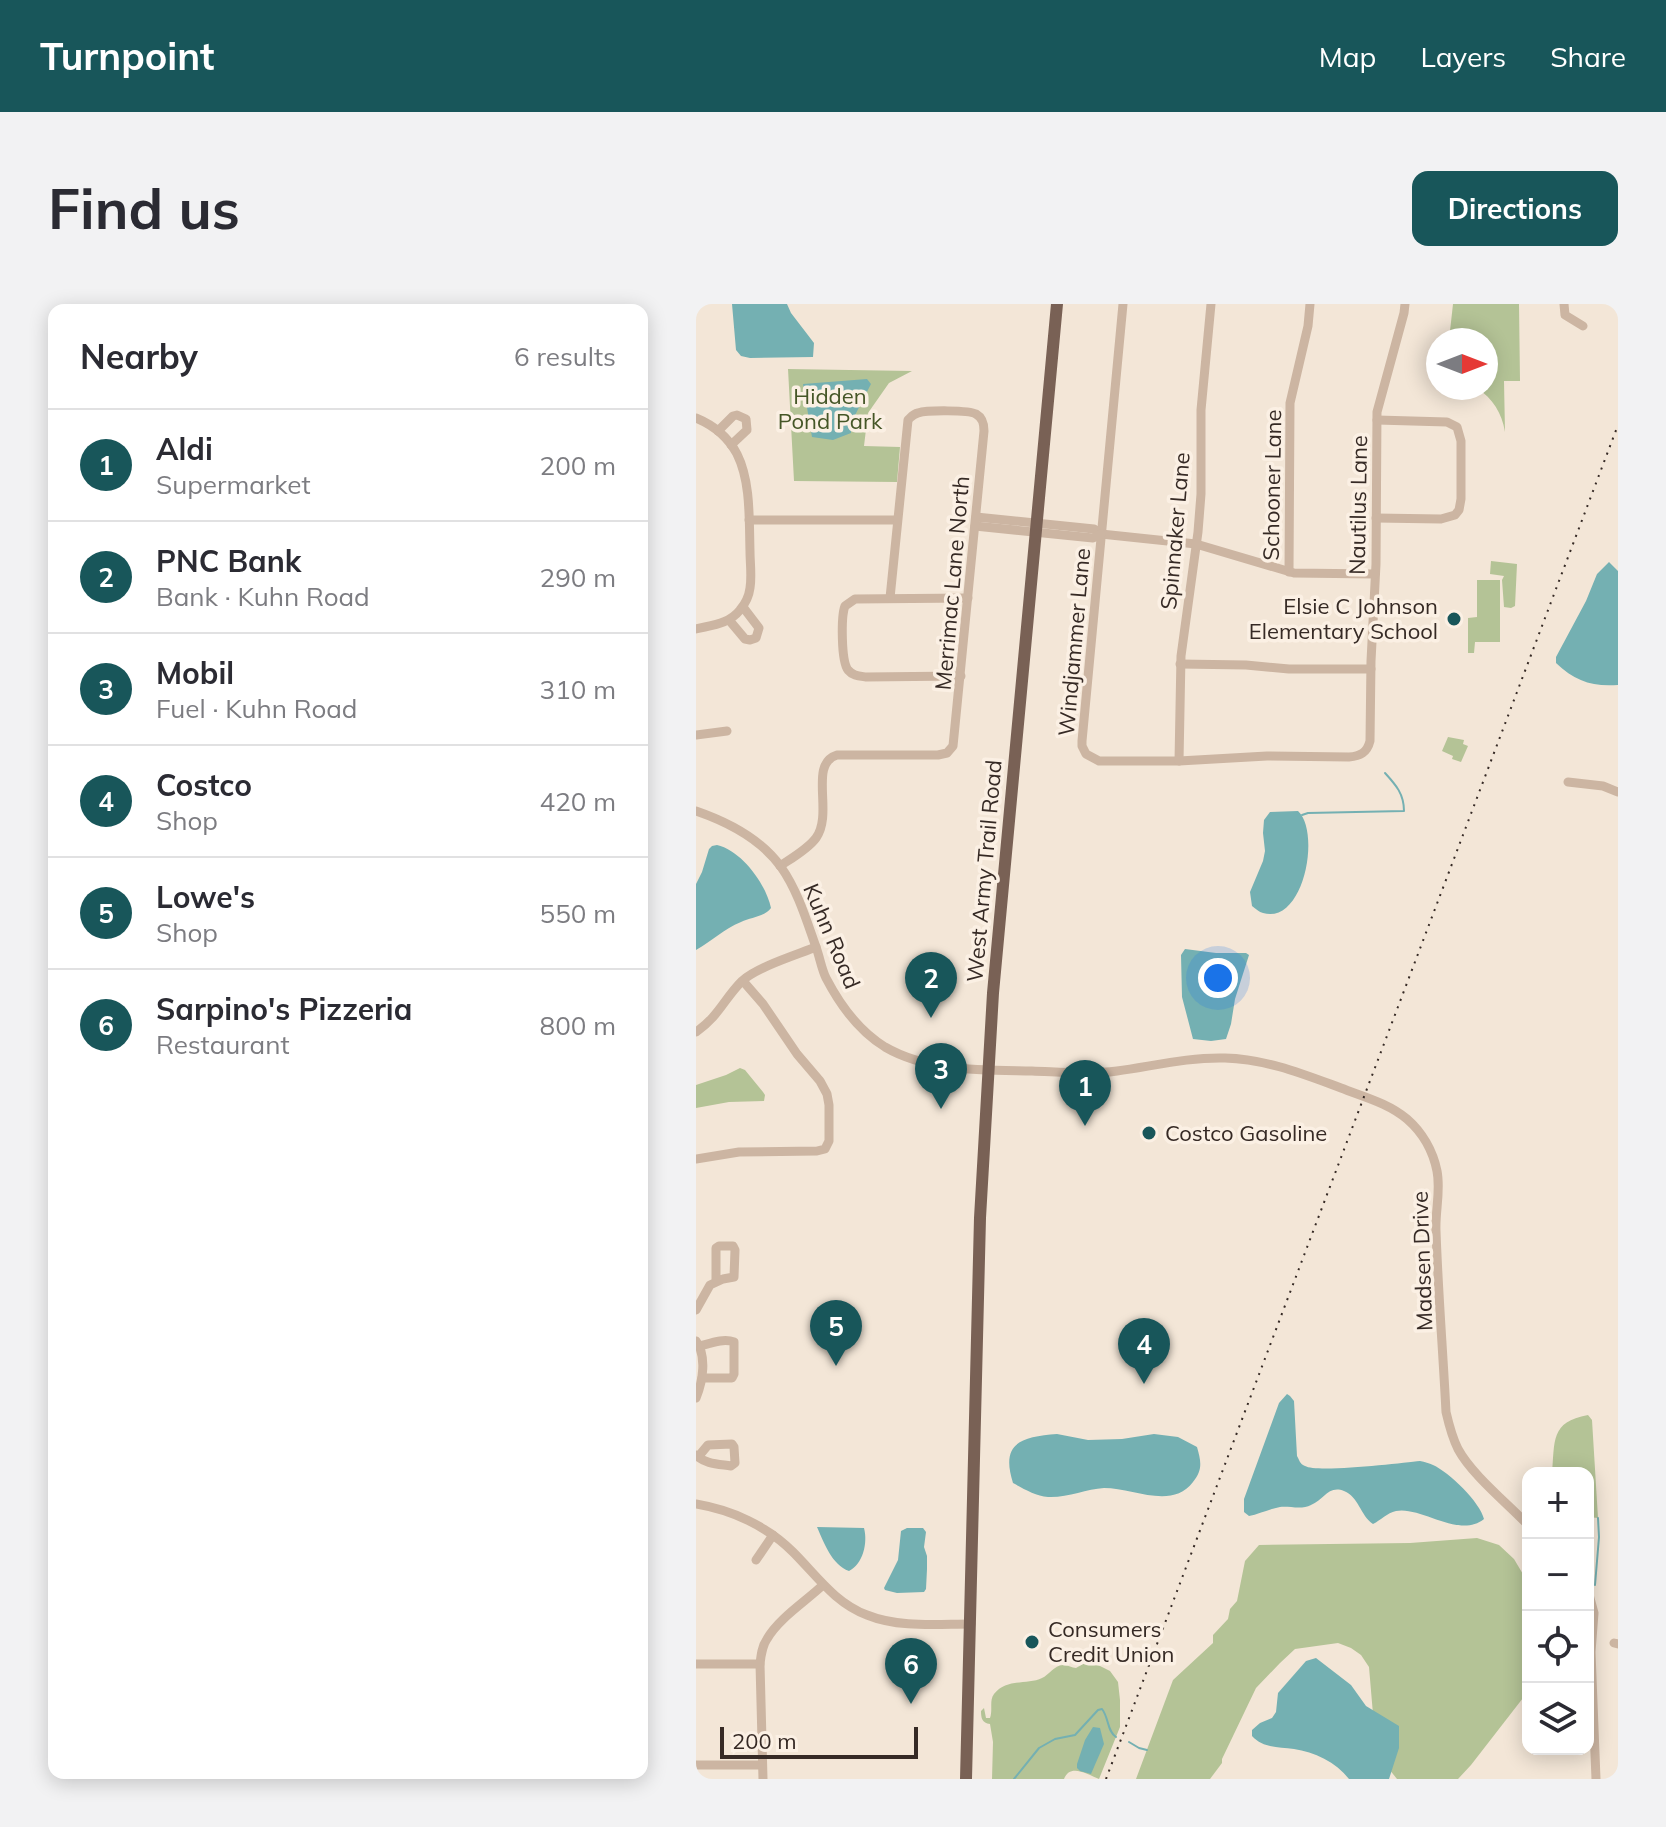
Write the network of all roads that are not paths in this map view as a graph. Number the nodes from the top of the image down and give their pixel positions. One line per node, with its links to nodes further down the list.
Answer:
1 (1057, 304): 16 (main road, West Army Trail Road)
2 (1123, 304): 17 (street, Windjammer Lane)
3 (1211, 304): 18 (street, Spinnaker Lane)
4 (1310, 304): 19 (street, Schooner Lane)
5 (1405, 304): 9 (street, Nautilus Lane)
6 (1564, 304): 7 (street)
7 (1583, 326)
8 (696, 418): 10 (street)
9 (1377, 420): 12 (street, Nautilus Lane); 12 (street)
10 (718, 431): 11 (street); 11 (street)
11 (731, 445): 13 (street)
12 (1376, 518): 20 (street, Nautilus Lane)
13 (749, 520): 14 (street); 23 (street)
14 (897, 520): 15 (street, Merrimac Lane North); 21 (street)
15 (976, 521): 16 (street); 22 (street, Merrimac Lane North)
16 (1036, 527): 17 (street); 40 (main road, West Army Trail Road)
17 (1101, 534): 18 (street); 32 (street, Windjammer Lane)
18 (1196, 544): 19 (street); 26 (street, Spinnaker Lane)
19 (1289, 572): 20 (street)
20 (1375, 574): 27 (street, Nautilus Lane)
21 (890, 598): 22 (street); 28 (street)
22 (968, 598): 28 (street, Merrimac Lane North)
23 (743, 607): 24 (street); 24 (street)
24 (729, 620): 25 (street)
25 (696, 629)
26 (1180, 664): 27 (street); 32 (street, Spinnaker Lane)
27 (1371, 669): 31 (street, Nautilus Lane)
28 (961, 676): 36 (street, Merrimac Lane North)
29 (727, 731): 30 (street)
30 (696, 735)
31 (1312, 757): 32 (street, Windjammer Lane)
32 (1179, 761)
33 (1568, 782): 34 (street)
34 (1618, 792)
35 (696, 811): 36 (street, Kuhn Road)
36 (780, 866): 37 (street, Kuhn Road)
37 (816, 947): 38 (street); 40 (street, Kuhn Road)
38 (743, 981): 39 (street); 41 (street)
39 (696, 1032)
40 (988, 1069): 48 (street, Madsen Drive); 53 (main road, West Army Trail Road)
41 (696, 1159)
42 (716, 1282): 43 (street)
43 (696, 1310)
44 (698, 1344): 45 (street); 45 (street)
45 (700, 1371): 46 (street)
46 (696, 1395)
47 (696, 1504): 49 (street)
48 (1522, 1519)
49 (773, 1535): 50 (street); 51 (street)
50 (756, 1560)
51 (823, 1585): 53 (street); 55 (street)
52 (1593, 1611): 60 (street)
53 (971, 1624): 59 (main road, West Army Trail Road)
54 (696, 1664): 55 (street)
55 (760, 1664): 57 (street)
56 (696, 1765): 57 (street)
57 (762, 1765): 58 (street)
58 (763, 1779)
59 (966, 1779)
60 (1596, 1779)

